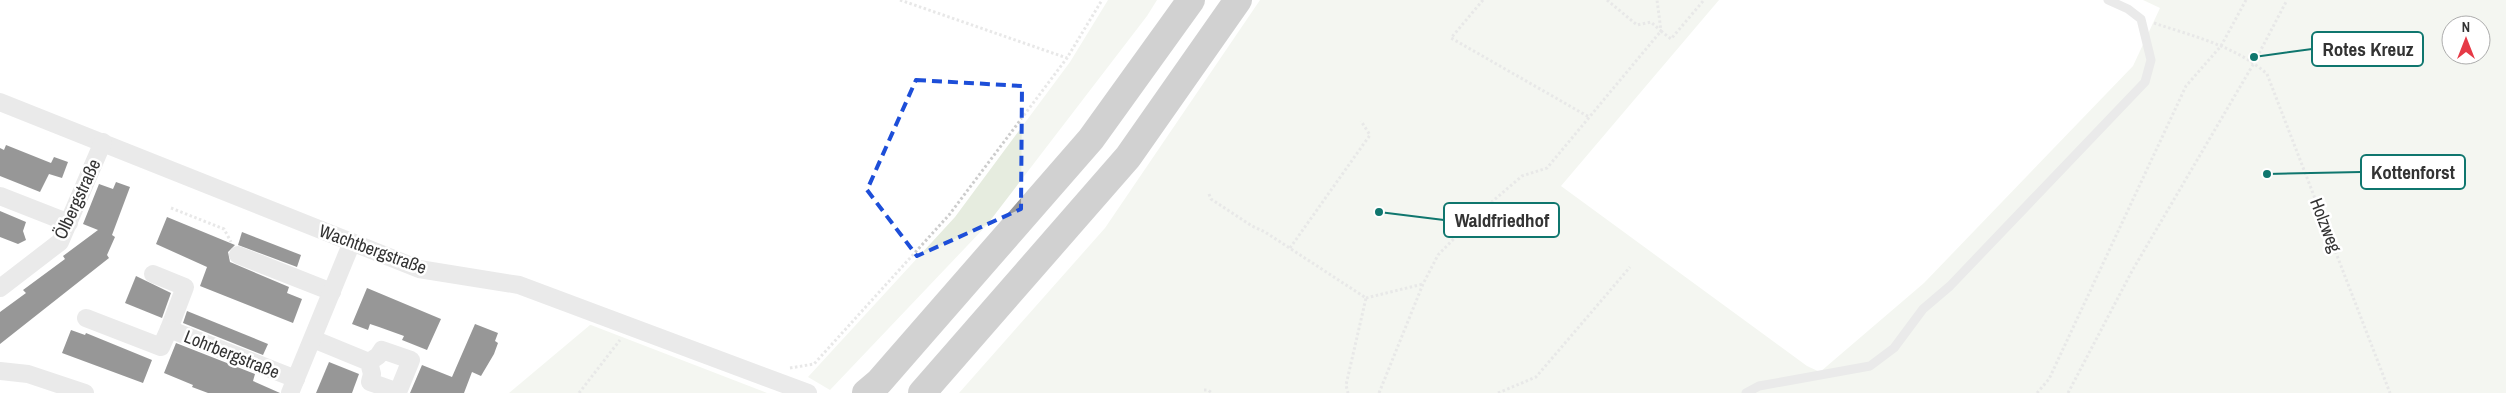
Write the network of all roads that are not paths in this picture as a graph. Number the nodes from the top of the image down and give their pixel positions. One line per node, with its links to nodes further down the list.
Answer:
1 (1192, 0): 21 (highway)
2 (1238, 0): 22 (highway)
3 (2108, 0): 23 (lane)
4 (0, 102): 5 (street, Wachtbergstraße)
5 (102, 142): 7 (street, Ölbergstraße); 8 (street, Wachtbergstraße)
6 (0, 196): 7 (street)
7 (69, 223): 11 (street, Ölbergstraße)
8 (352, 242): 12 (street); 19 (street, Wachtbergstraße)
9 (238, 255): 12 (street)
10 (153, 274): 14 (street, Lohrbergstraße)
11 (0, 288)
12 (332, 292): 15 (street)
13 (86, 318): 14 (street, Lohrbergstraße)
14 (169, 329): 18 (street, Lohrbergstraße)
15 (313, 339): 16 (street); 18 (street)
16 (369, 362)
17 (0, 371): 20 (street)
18 (293, 386)
19 (801, 390)
20 (85, 393)
21 (866, 393)
22 (922, 393)
23 (1746, 393)

